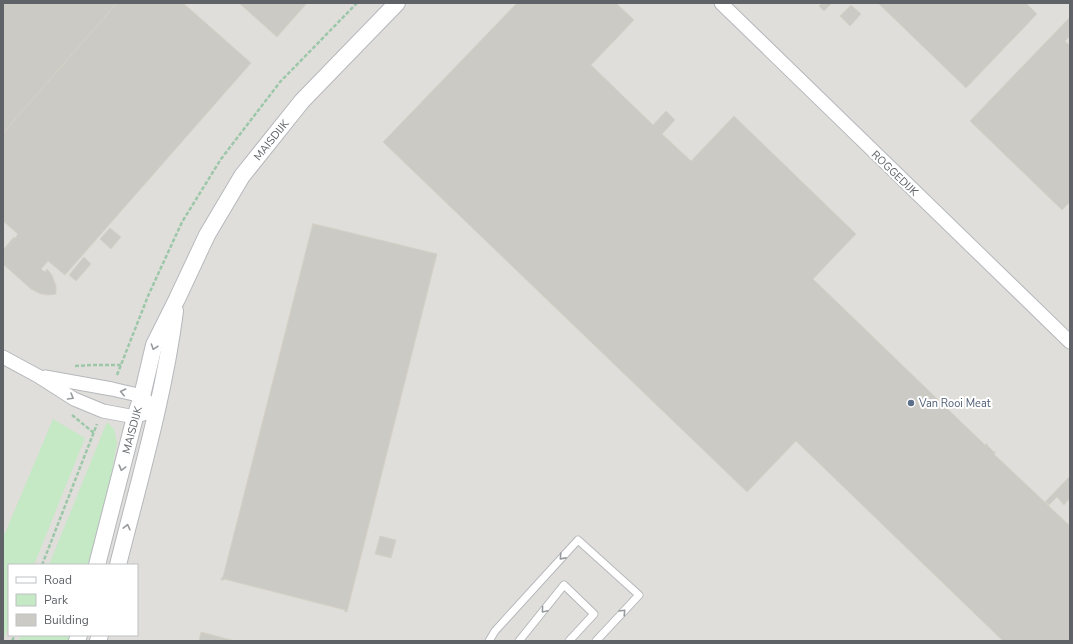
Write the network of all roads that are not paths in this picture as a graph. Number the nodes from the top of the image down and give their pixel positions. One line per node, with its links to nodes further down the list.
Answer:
1 (397, 3): 3 (street, MAISDIJK)
2 (721, 3): 4 (street, ROGGEDIJK)
3 (177, 299): 7 (street, MAISDIJK, one-way to 7); 8 (street, MAISDIJK)
4 (1070, 342)
5 (3, 357): 6 (street)
6 (38, 376): 7 (street, one-way to 6); 9 (street, one-way to 9)
7 (142, 396): 8 (street); 9 (street, MAISDIJK)
8 (157, 409): 9 (street); 11 (street, MAISDIJK, one-way to 8)
9 (135, 417): 10 (street, MAISDIJK, one-way to 10)
10 (97, 564)
11 (118, 564)
12 (489, 641): 15 (lane, one-way to 12)
13 (518, 641): 14 (lane, one-way to 13)
14 (569, 641)
15 (596, 641)

